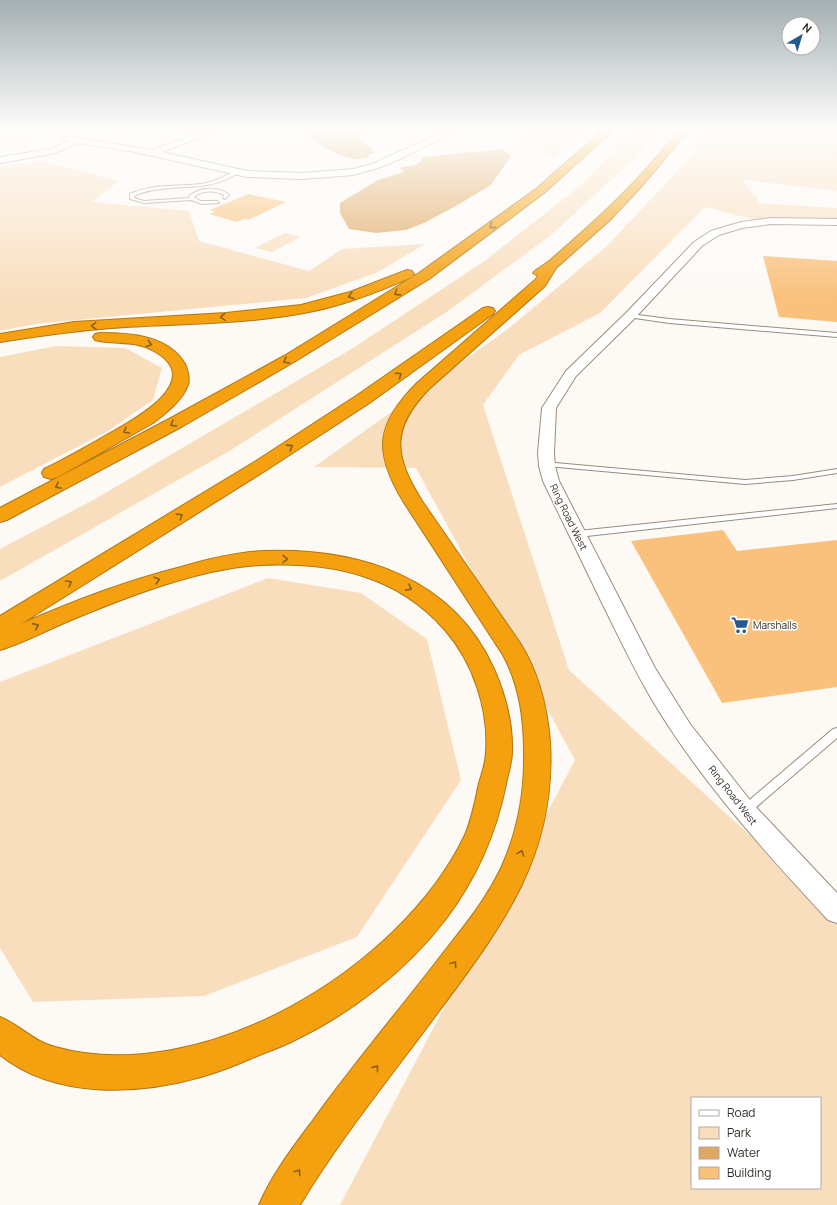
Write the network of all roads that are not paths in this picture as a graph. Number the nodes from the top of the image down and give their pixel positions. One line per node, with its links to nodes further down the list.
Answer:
1 (175, 186): 7 (lane)
2 (212, 186): 5 (lane)
3 (545, 186): 10 (highway, one-way to 10)
4 (636, 186): 11 (highway)
5 (211, 190): 6 (lane); 7 (lane)
6 (226, 198)
7 (191, 199): 8 (lane)
8 (217, 202)
9 (837, 222): 12 (street, Ring Road West)
10 (452, 255): 14 (highway, one-way to 14); 20 (highway, one-way to 20)
11 (551, 266): 22 (highway, one-way to 11); 28 (highway, one-way to 11)
12 (630, 316): 13 (lane); 16 (street, Ring Road West)
13 (837, 335)
14 (0, 338)
15 (0, 349): 18 (highway, one-way to 18)
16 (547, 464): 17 (lane); 21 (street, Ring Road West)
17 (837, 471)
18 (0, 501)
19 (837, 506): 21 (lane)
20 (0, 516)
21 (578, 534): 25 (street, Ring Road West)
22 (0, 626)
23 (0, 642): 27 (highway, one-way to 27)
24 (837, 732): 25 (lane)
25 (744, 811): 26 (street, Ring Road West)
26 (837, 911)
27 (0, 1034)
28 (278, 1205)

